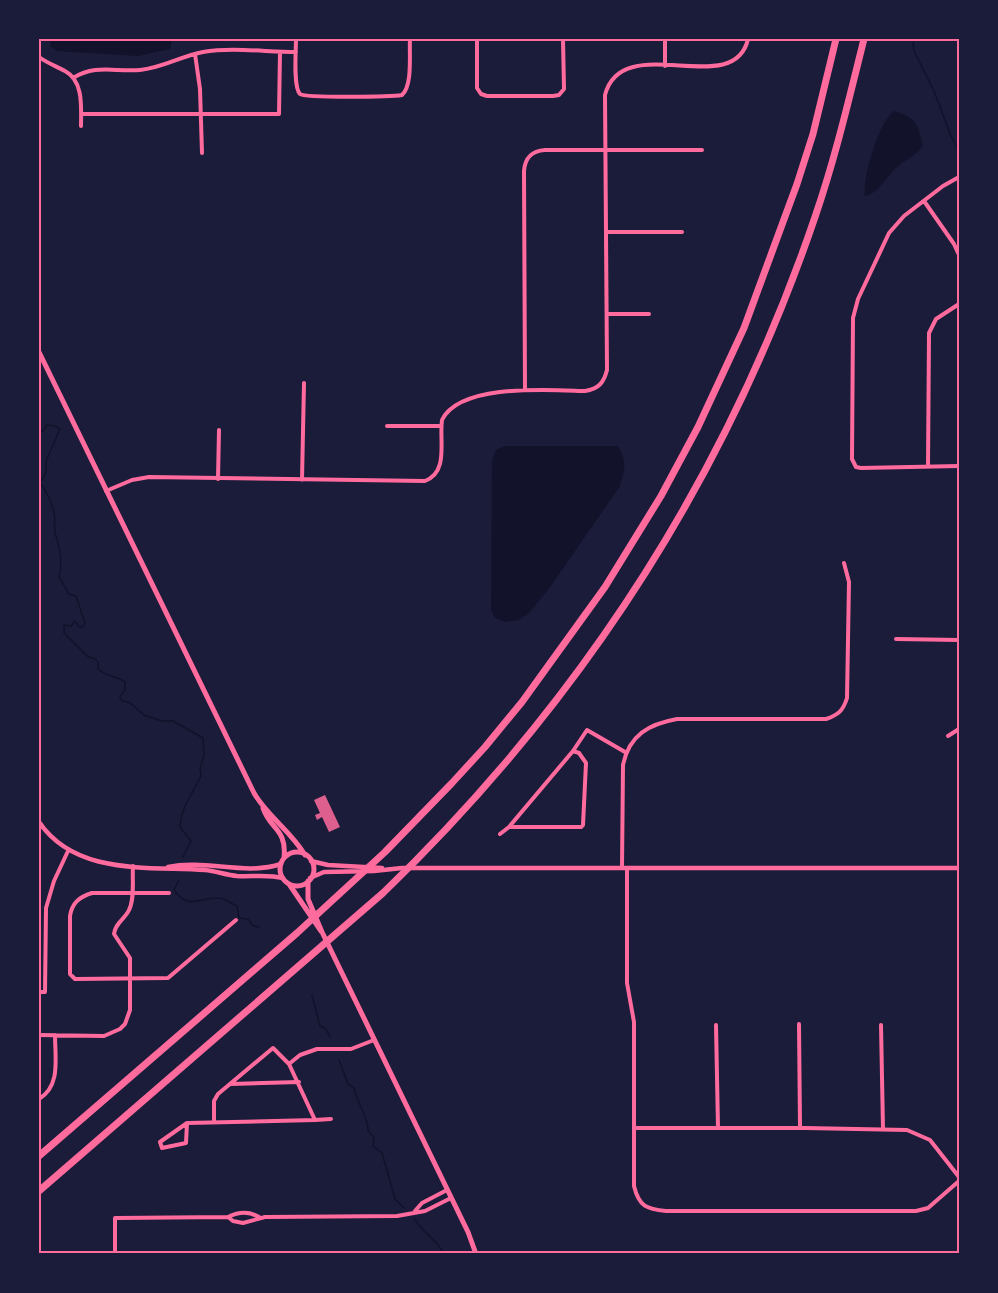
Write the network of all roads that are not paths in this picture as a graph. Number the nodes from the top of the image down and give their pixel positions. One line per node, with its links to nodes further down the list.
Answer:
1 (296, 39): 10 (street)
2 (410, 39): 10 (street)
3 (477, 39): 4 (street)
4 (563, 39)
5 (665, 39): 13 (street)
6 (748, 39): 13 (street)
7 (836, 39): 87 (highway)
8 (864, 39): 90 (highway)
9 (280, 52): 10 (street); 11 (street); 16 (street)
10 (296, 52)
11 (195, 54): 14 (street); 16 (street)
12 (39, 57): 14 (street)
13 (665, 66): 18 (street)
14 (73, 78): 15 (street)
15 (81, 114): 16 (street); 17 (street)
16 (201, 114): 20 (street)
17 (81, 126)
18 (606, 150): 19 (street); 23 (street); 31 (street)
19 (702, 150)
20 (202, 153)
21 (959, 177): 22 (street)
22 (924, 201): 25 (street); 35 (street)
23 (606, 232): 24 (street); 27 (street)
24 (682, 232)
25 (959, 255)
26 (959, 304): 35 (street)
27 (607, 314): 28 (street); 31 (street)
28 (649, 314)
29 (39, 352): 39 (main road)
30 (304, 383): 38 (street)
31 (525, 390): 33 (street)
32 (387, 426): 33 (street)
33 (441, 426): 38 (street)
34 (219, 430): 37 (street)
35 (928, 466): 36 (street)
36 (959, 466)
37 (218, 478): 38 (street); 39 (street)
38 (302, 480)
39 (106, 491): 47 (main road)
40 (844, 563): 46 (street)
41 (896, 639): 42 (street)
42 (959, 640)
43 (959, 729): 44 (street)
44 (948, 736)
45 (573, 751): 46 (street); 49 (street); 49 (street)
46 (625, 752): 57 (street)
47 (263, 806): 52 (main road); 53 (main road)
48 (39, 822): 51 (street)
49 (509, 827): 50 (street)
50 (500, 834)
51 (68, 851): 55 (street); 68 (street)
52 (305, 855): 53 (main road); 54 (main road)
53 (282, 861): 56 (street); 60 (main road)
54 (311, 861): 59 (street); 61 (main road)
55 (133, 866): 56 (street); 63 (street)
56 (164, 868): 60 (street)
57 (625, 868): 58 (street); 59 (street); 83 (street)
58 (959, 868)
59 (384, 869): 61 (street)
60 (283, 878): 62 (main road)
61 (309, 880): 62 (main road); 66 (main road)
62 (288, 883): 66 (main road)
63 (132, 893): 64 (street); 67 (street); 67 (street)
64 (169, 893)
65 (236, 920): 67 (street)
66 (322, 932): 74 (main road)
67 (130, 979): 73 (street)
68 (39, 992)
69 (799, 1024): 85 (street)
70 (716, 1025): 84 (street)
71 (881, 1025): 86 (street)
72 (39, 1035): 73 (street)
73 (55, 1035): 78 (street)
74 (374, 1040): 75 (street); 89 (main road)
75 (289, 1064): 76 (street); 77 (street)
76 (299, 1082): 77 (street); 80 (street)
77 (230, 1084): 81 (street)
78 (39, 1099)
79 (331, 1119): 80 (street)
80 (315, 1120): 81 (street)
81 (214, 1122): 82 (street)
82 (187, 1123): 82 (street)
83 (634, 1128): 84 (street); 88 (street)
84 (718, 1128): 85 (street)
85 (800, 1128): 86 (street)
86 (883, 1129): 88 (street)
87 (39, 1156)
88 (959, 1179)
89 (447, 1190): 91 (main road); 92 (street)
90 (39, 1191)
91 (451, 1198): 92 (street); 96 (main road)
92 (414, 1212): 93 (street)
93 (259, 1217): 94 (street); 94 (street)
94 (228, 1218): 95 (street)
95 (115, 1254)
96 (476, 1254)

